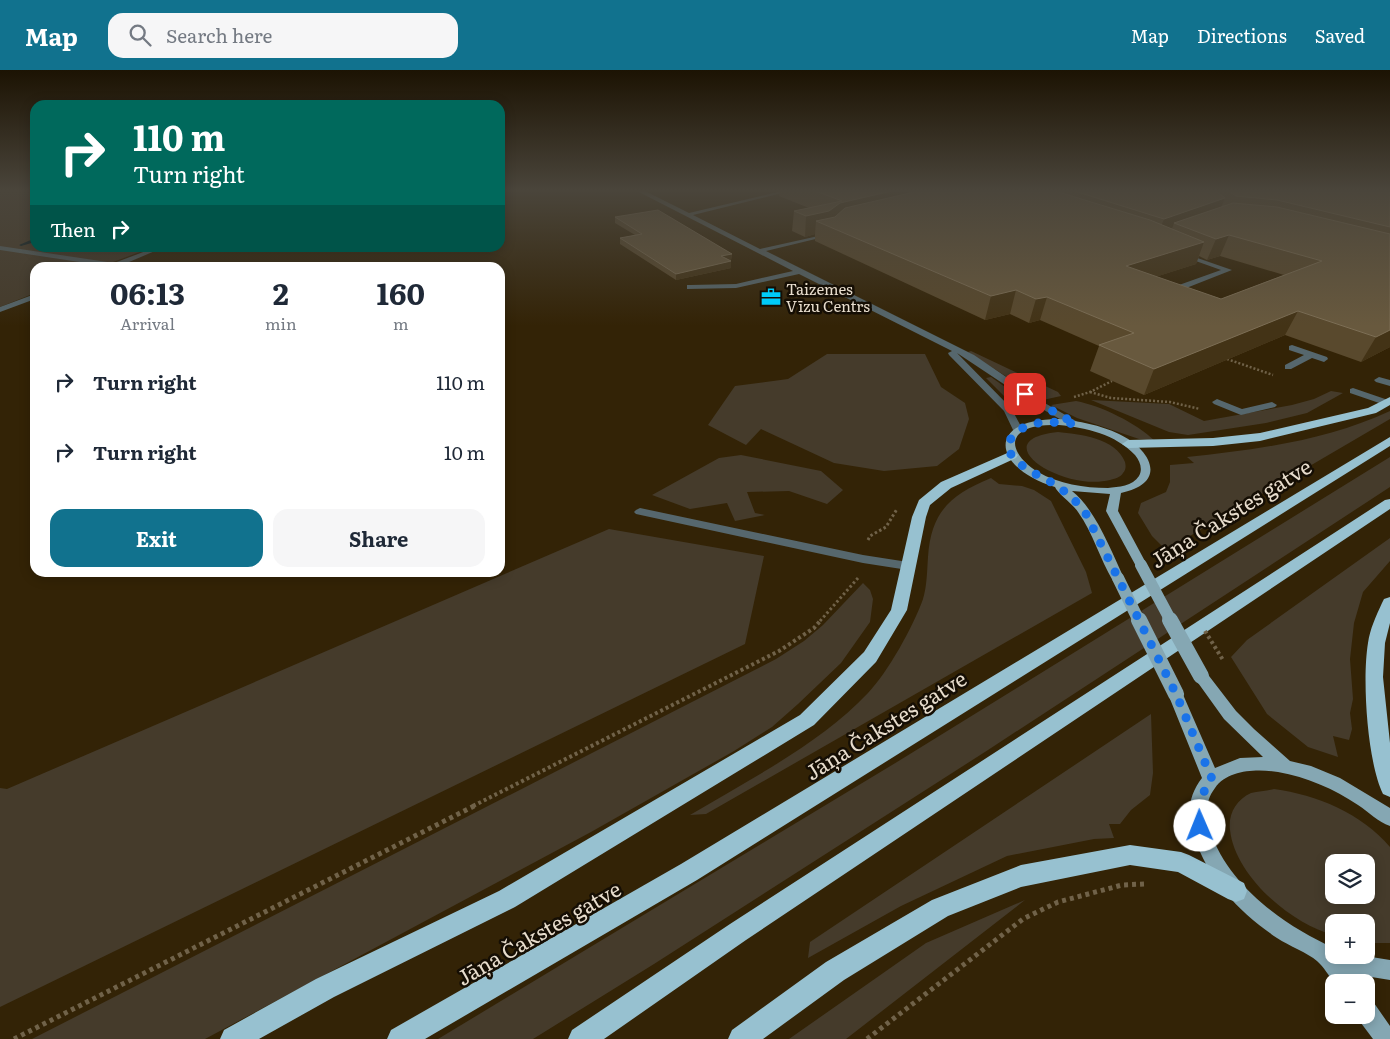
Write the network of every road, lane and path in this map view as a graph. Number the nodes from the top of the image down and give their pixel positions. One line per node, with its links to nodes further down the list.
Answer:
1 (728, 235): 5 (street)
2 (825, 235): 5 (street)
3 (0, 248): 8 (street)
4 (1173, 250): 13 (street)
5 (759, 251): 11 (street)
6 (127, 252): 9 (street)
7 (147, 252): 10 (street)
8 (89, 262)
9 (113, 262)
10 (117, 262)
11 (801, 272): 12 (street); 16 (street)
12 (690, 287)
13 (1164, 294)
14 (30, 298): 15 (street)
15 (0, 310)
16 (945, 346): 33 (street); 34 (street)
17 (1292, 348): 18 (street)
18 (1310, 355): 20 (street); 21 (street)
19 (1228, 359): 22 (path)
20 (1324, 359)
21 (1288, 367)
22 (1273, 375)
23 (1380, 380): 25 (street)
24 (1112, 381): 27 (path)
25 (1390, 383)
26 (1353, 391): 29 (street)
27 (1090, 392): 28 (path); 32 (path)
28 (1074, 397)
29 (1388, 401): 36 (highway)
30 (1217, 402): 31 (street)
31 (1272, 405)
32 (1201, 409)
33 (1076, 424): 34 (main road); 36 (main road)
34 (1018, 430): 37 (main road)
35 (1390, 441): 58 (highway, Jāņa Čakstes gatve)
36 (1128, 444): 39 (main road)
37 (1012, 454): 38 (main road); 44 (highway)
38 (1054, 483): 39 (main road); 47 (main road, bridge)
39 (1116, 491): 46 (main road, bridge)
40 (1390, 503): 59 (highway)
41 (899, 505): 43 (path)
42 (640, 512): 43 (street)
43 (863, 559): 44 (street); 56 (path)
44 (908, 566): 57 (highway)
45 (1390, 603): 48 (highway)
46 (1285, 766): 47 (main road); 49 (main road)
47 (1212, 779): 51 (main road)
48 (1390, 788)
49 (1390, 818)
50 (1150, 884): 61 (path)
51 (1236, 891): 52 (main road); 60 (highway)
52 (1325, 954)
53 (1354, 964): 54 (main road)
54 (1390, 970)
55 (1375, 1024): 62 (main road)
56 (14, 1039)
57 (233, 1039)
58 (400, 1039)
59 (581, 1039)
60 (742, 1039)
61 (867, 1039)
62 (1386, 1039)

